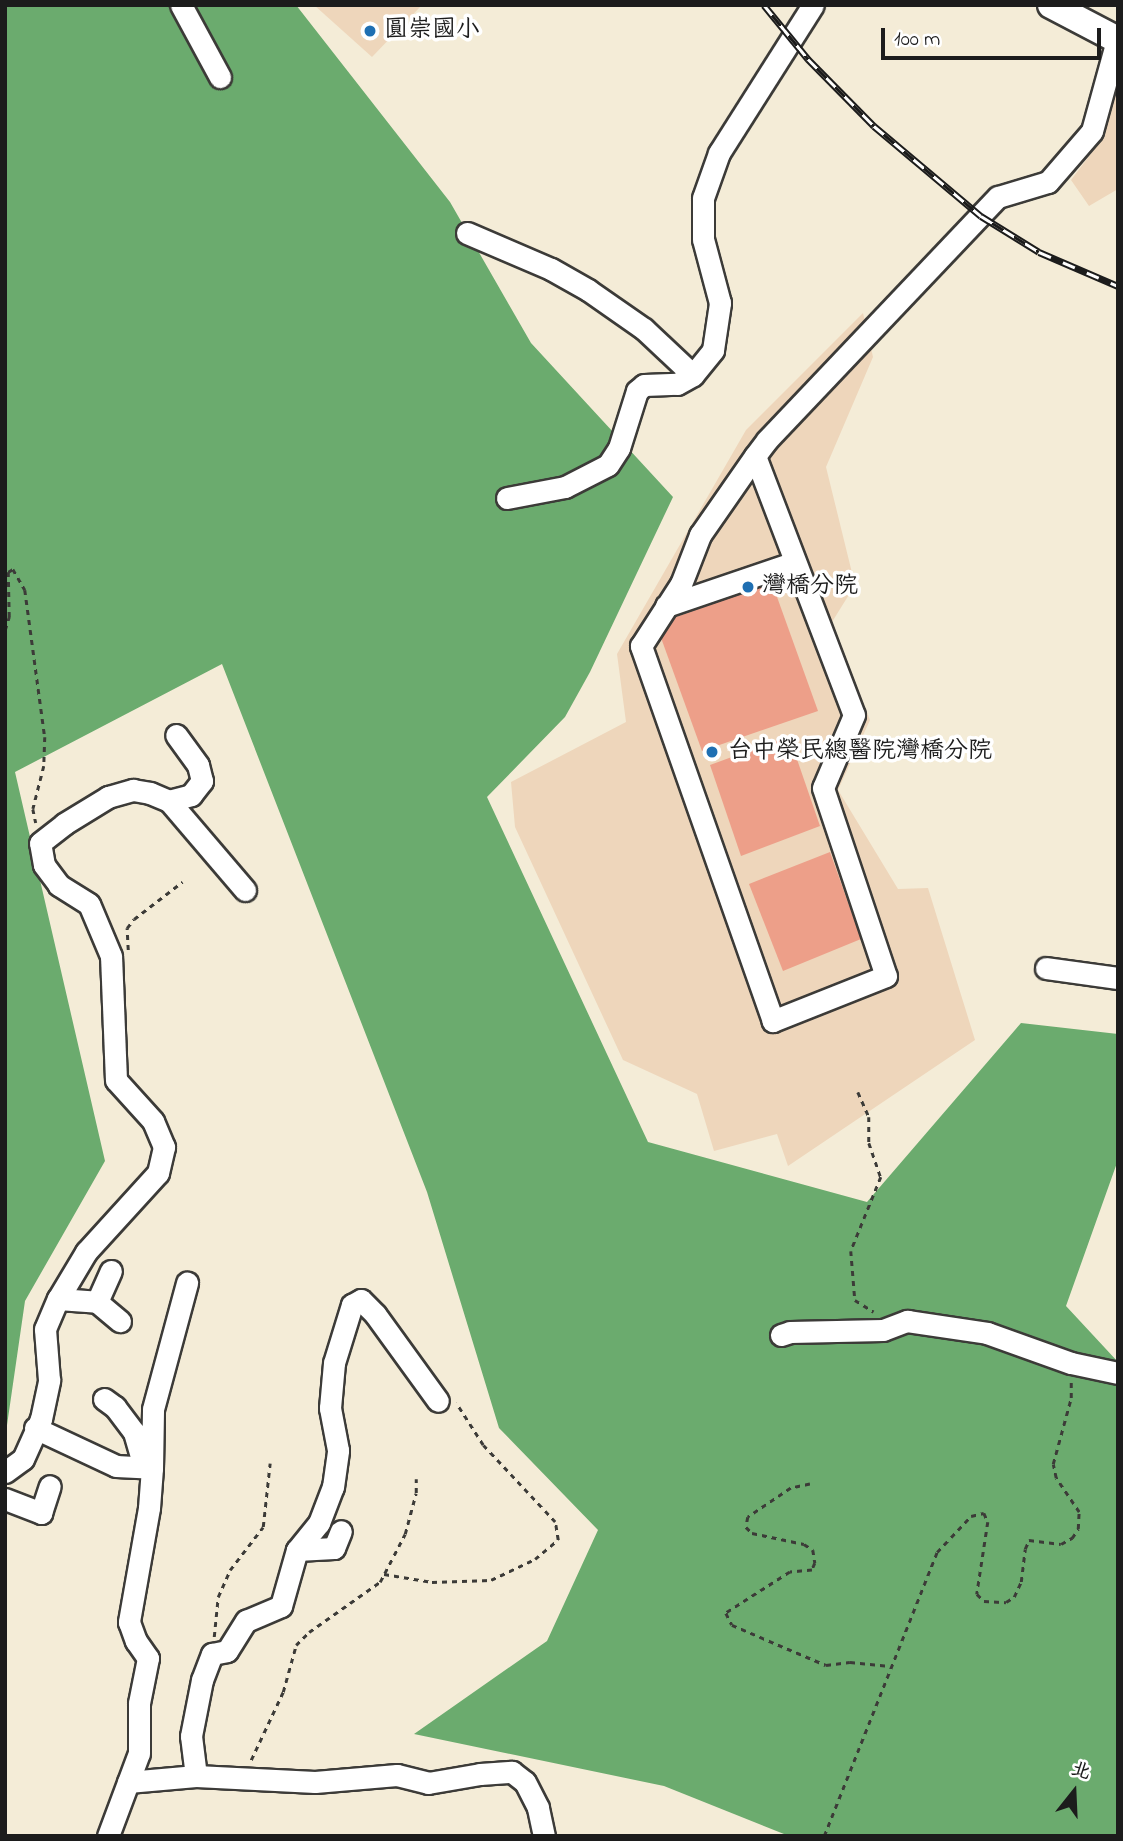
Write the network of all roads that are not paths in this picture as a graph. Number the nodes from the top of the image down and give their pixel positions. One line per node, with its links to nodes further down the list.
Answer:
1 (181, 5): 5 (street)
2 (813, 5): 7 (street)
3 (1051, 5): 4 (main road)
4 (1118, 40): 8 (street)
5 (220, 77)
6 (467, 233): 7 (street)
7 (692, 375): 9 (street)
8 (755, 456): 10 (street); 11 (street)
9 (507, 498)
10 (795, 562): 11 (street); 11 (street)
11 (666, 606)
12 (176, 735): 13 (street)
13 (169, 802): 14 (street); 19 (street)
14 (245, 890)
15 (1046, 968): 16 (street)
16 (1118, 978)
17 (111, 1271): 20 (street)
18 (187, 1283): 27 (street)
19 (58, 1299): 20 (street); 26 (street)
20 (97, 1301): 21 (street)
21 (120, 1321)
22 (782, 1335): 23 (street)
23 (1118, 1373)
24 (103, 1399): 27 (street)
25 (438, 1401): 32 (street)
26 (35, 1428): 27 (street); 28 (street)
27 (148, 1467): 34 (street)
28 (5, 1472)
29 (50, 1486): 30 (street)
30 (5, 1499)
31 (341, 1531): 32 (street)
32 (297, 1550): 33 (street)
33 (196, 1776): 34 (street); 36 (street)
34 (128, 1782): 35 (street)
35 (108, 1836)
36 (544, 1836)

